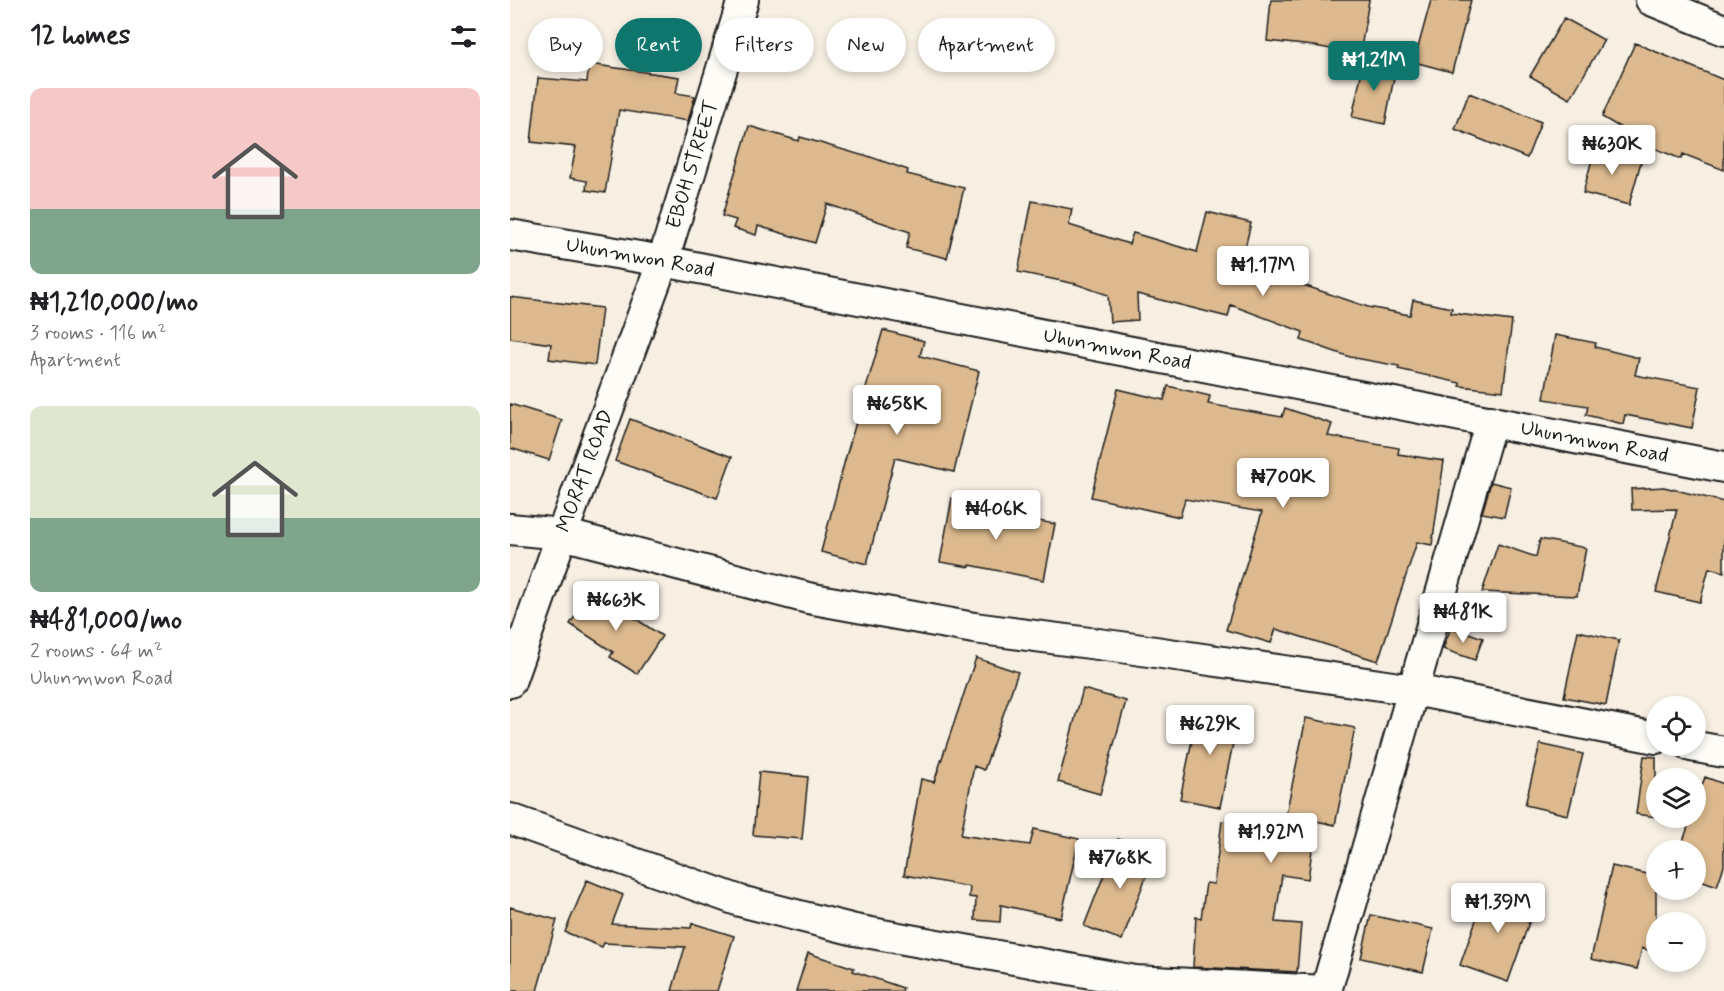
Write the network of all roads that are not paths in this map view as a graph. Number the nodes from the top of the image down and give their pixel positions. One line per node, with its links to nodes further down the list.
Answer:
1 (743, 0): 5 (street, EBOH STREET)
2 (1651, 0): 3 (street)
3 (1724, 30)
4 (510, 235): 5 (street, Uhunmwon Road)
5 (663, 261): 6 (street, Uhunmwon Road); 9 (street, MORAT ROAD)
6 (1491, 421): 7 (street, Uhunmwon Road); 11 (street)
7 (1724, 467)
8 (510, 530): 9 (street)
9 (562, 534): 10 (street, MORAT ROAD); 11 (street)
10 (510, 682)
11 (1414, 690): 12 (street); 16 (street)
12 (1646, 736)
13 (1706, 749): 14 (street)
14 (1724, 752)
15 (510, 819): 16 (street)
16 (1325, 991)

